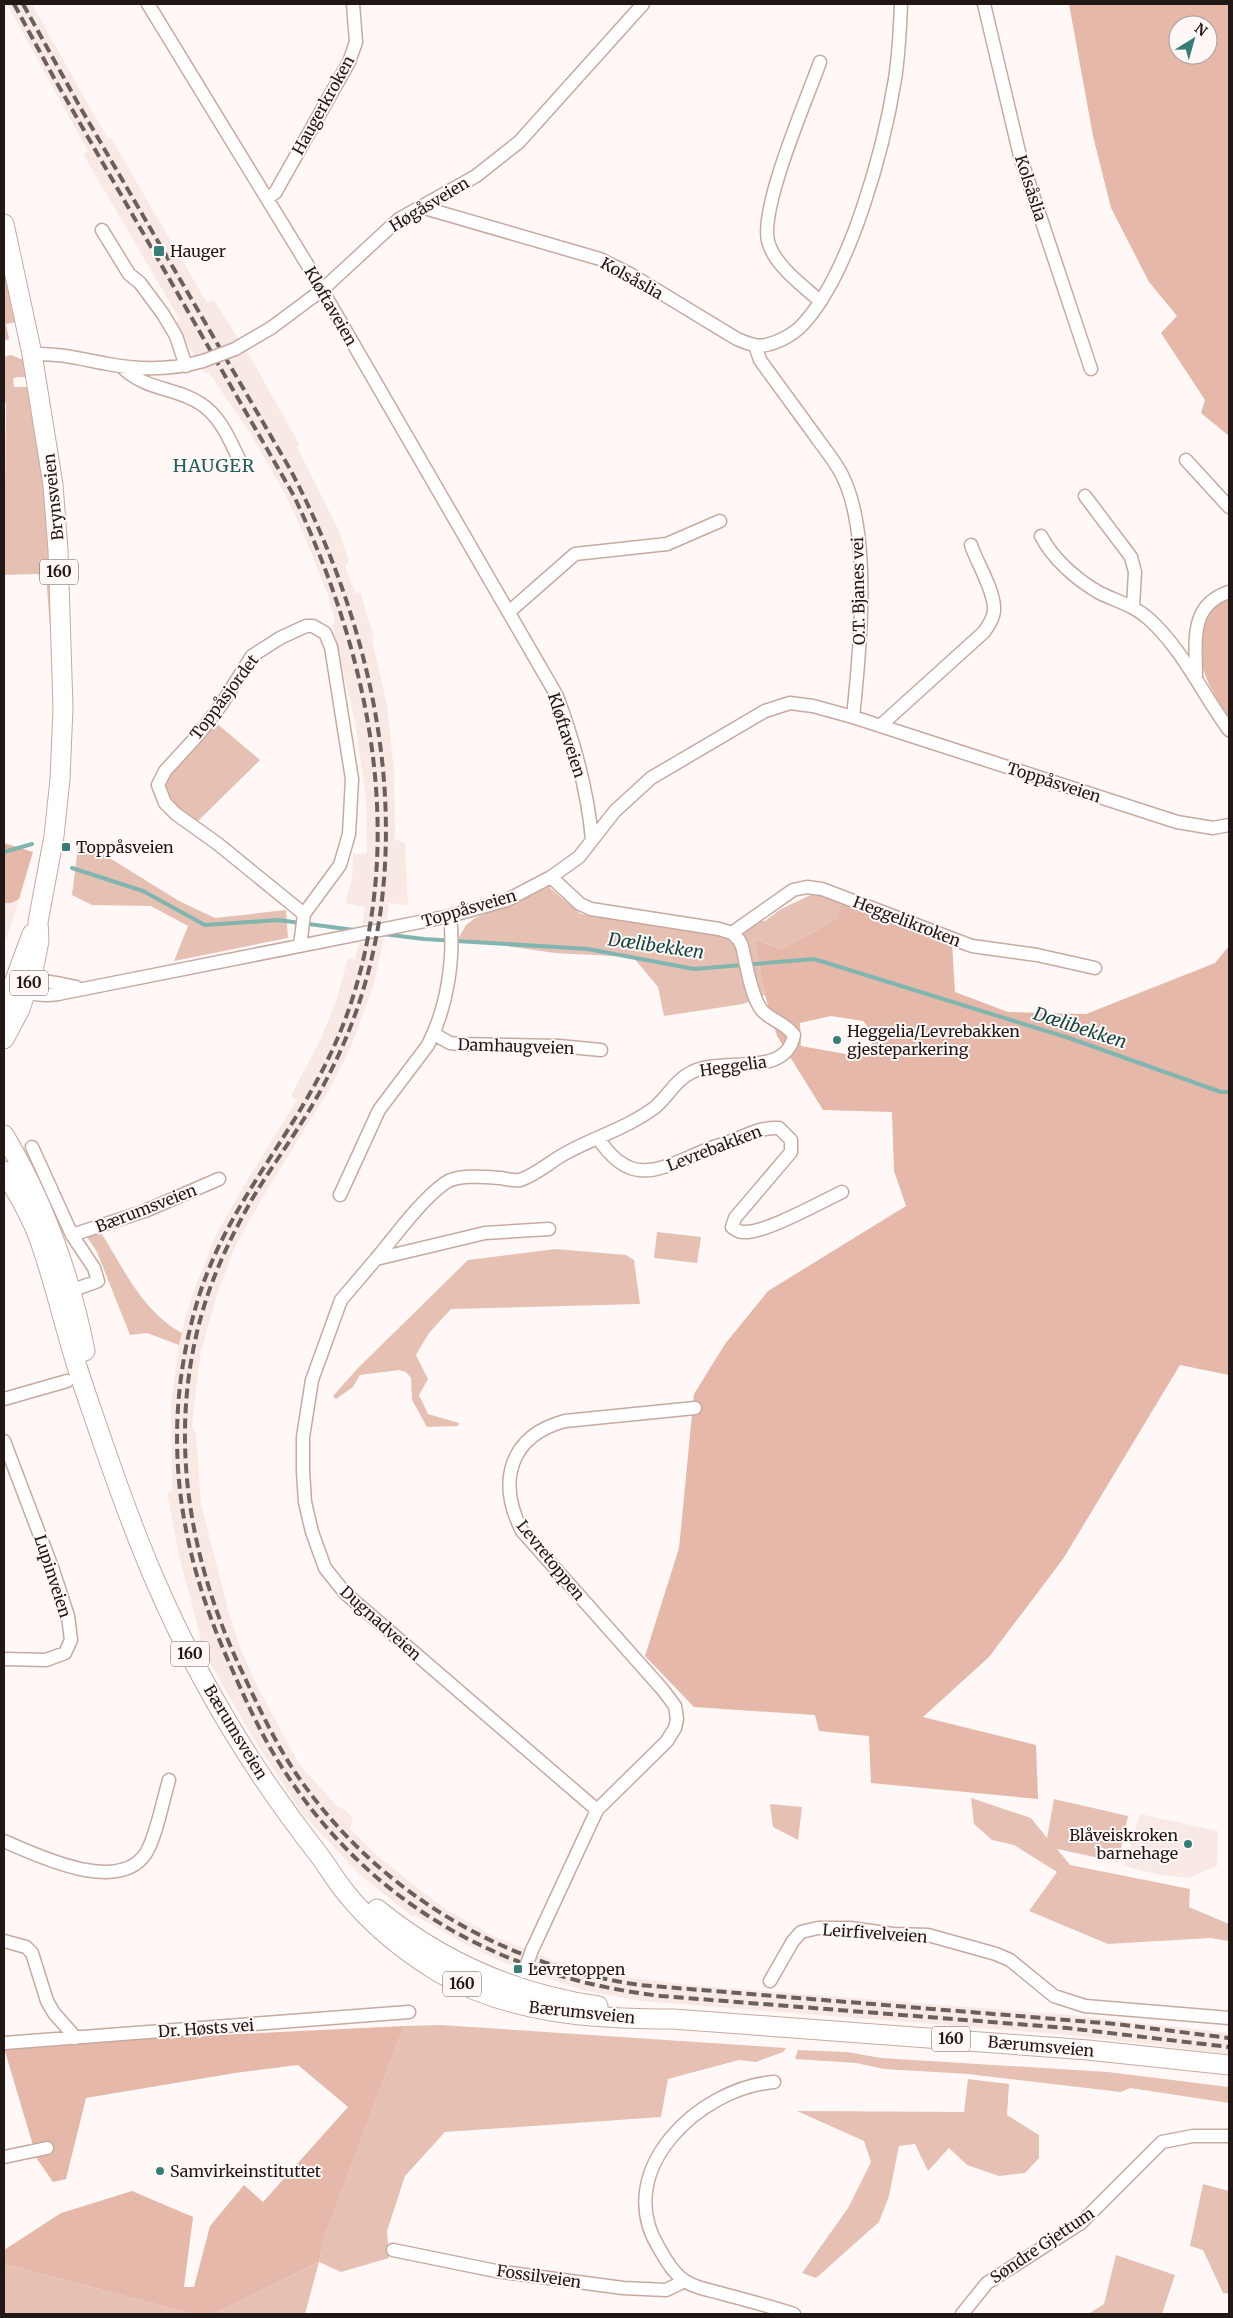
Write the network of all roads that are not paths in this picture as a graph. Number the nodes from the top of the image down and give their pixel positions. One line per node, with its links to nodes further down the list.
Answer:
1 (148, 4): 7 (street, Kløftaveien)
2 (353, 4): 7 (street, Haugerkroken)
3 (643, 4): 8 (street, Høgåsveien)
4 (901, 4): 12 (street)
5 (984, 4): 17 (street, Kolsåslia)
6 (820, 62): 12 (street)
7 (267, 198): 11 (street, Kløftaveien)
8 (421, 207): 11 (street, Høgåsveien); 13 (street, Kolsåslia)
9 (4, 224): 14 (main road, Brynsveien / 160)
10 (102, 230): 15 (street)
11 (322, 290): 15 (street, Høgåsveien, bridge); 27 (street, Kløftaveien)
12 (820, 301): 13 (street)
13 (755, 345): 29 (street, O.T. Bjanes vei)
14 (32, 354): 16 (street, Høgåsveien); 40 (main road, Brynsveien / 160)
15 (186, 366): 16 (street, Høgåsveien)
16 (122, 367): 19 (street, Høgåsveien)
17 (1091, 369)
18 (1186, 460): 21 (street)
19 (240, 461)
20 (1085, 496): 26 (street)
21 (1229, 506)
22 (720, 521): 27 (street)
23 (1042, 536): 26 (street)
24 (971, 544): 30 (street)
25 (1229, 592): 28 (street)
26 (1133, 606): 28 (street)
27 (510, 611): 33 (street, Kløftaveien)
28 (1196, 676): 31 (street)
29 (853, 717): 30 (street, Toppåsveien); 33 (street, Toppåsveien)
30 (880, 726): 32 (street, Toppåsveien)
31 (1229, 730)
32 (1229, 825)
33 (592, 840): 34 (street, Toppåsveien)
34 (551, 877): 36 (street, Toppåsveien); 37 (street)
35 (304, 914): 35 (street, Toppåsjordet); 38 (street, Toppåsjordet)
36 (450, 916): 38 (street, Toppåsveien); 42 (street, Damhaugveien)
37 (735, 936): 39 (street, Heggelikroken); 46 (street, Heggelia)
38 (300, 946): 40 (street, Toppåsveien)
39 (1095, 968)
40 (23, 984): 41 (main road, Brynsveien / 160); 43 (main road, Brynsveien / 160)
41 (4, 1010)
42 (434, 1034): 44 (street, Damhaugveien); 51 (street, Damhaugveien)
43 (4, 1040)
44 (601, 1050)
45 (4, 1136): 55 (main road, Bærumsveien / 160)
46 (598, 1138): 50 (street, Levrebakken); 54 (street, Heggelia)
47 (32, 1147): 53 (street, Bærumsveien)
48 (4, 1170): 55 (main road, Bærumsveien / 160)
49 (219, 1179): 53 (street, Bærumsveien)
50 (842, 1192)
51 (340, 1195)
52 (549, 1229): 54 (street)
53 (72, 1235): 55 (street, Bærumsveien)
54 (376, 1259): 63 (street, Dugnadveien)
55 (64, 1294): 67 (main road, Bærumsveien / 160)
56 (67, 1381): 57 (street)
57 (4, 1398)
58 (695, 1408): 63 (street, Levretoppen)
59 (4, 1441): 60 (street, Lupinveien)
60 (9, 1470): 61 (street, Lupinveien)
61 (4, 1659)
62 (169, 1780): 64 (street)
63 (597, 1810): 67 (street, Levretoppen, bridge)
64 (4, 1842)
65 (4, 1941): 70 (street)
66 (770, 1981): 69 (street, Leirfivelveien)
67 (520, 1988): 72 (main road, Bærumsveien / 160)
68 (408, 2012): 70 (street, Dr. Høsts vei)
69 (1229, 2018)
70 (76, 2038): 71 (street, Dr. Høsts vei)
71 (4, 2043)
72 (1229, 2065)
73 (774, 2082): 78 (street)
74 (1229, 2136): 80 (street, Søndre Gjettum)
75 (47, 2148): 76 (street)
76 (4, 2157)
77 (393, 2250): 78 (street, Fossilveien)
78 (685, 2281): 79 (street)
79 (794, 2314)
80 (962, 2314)

